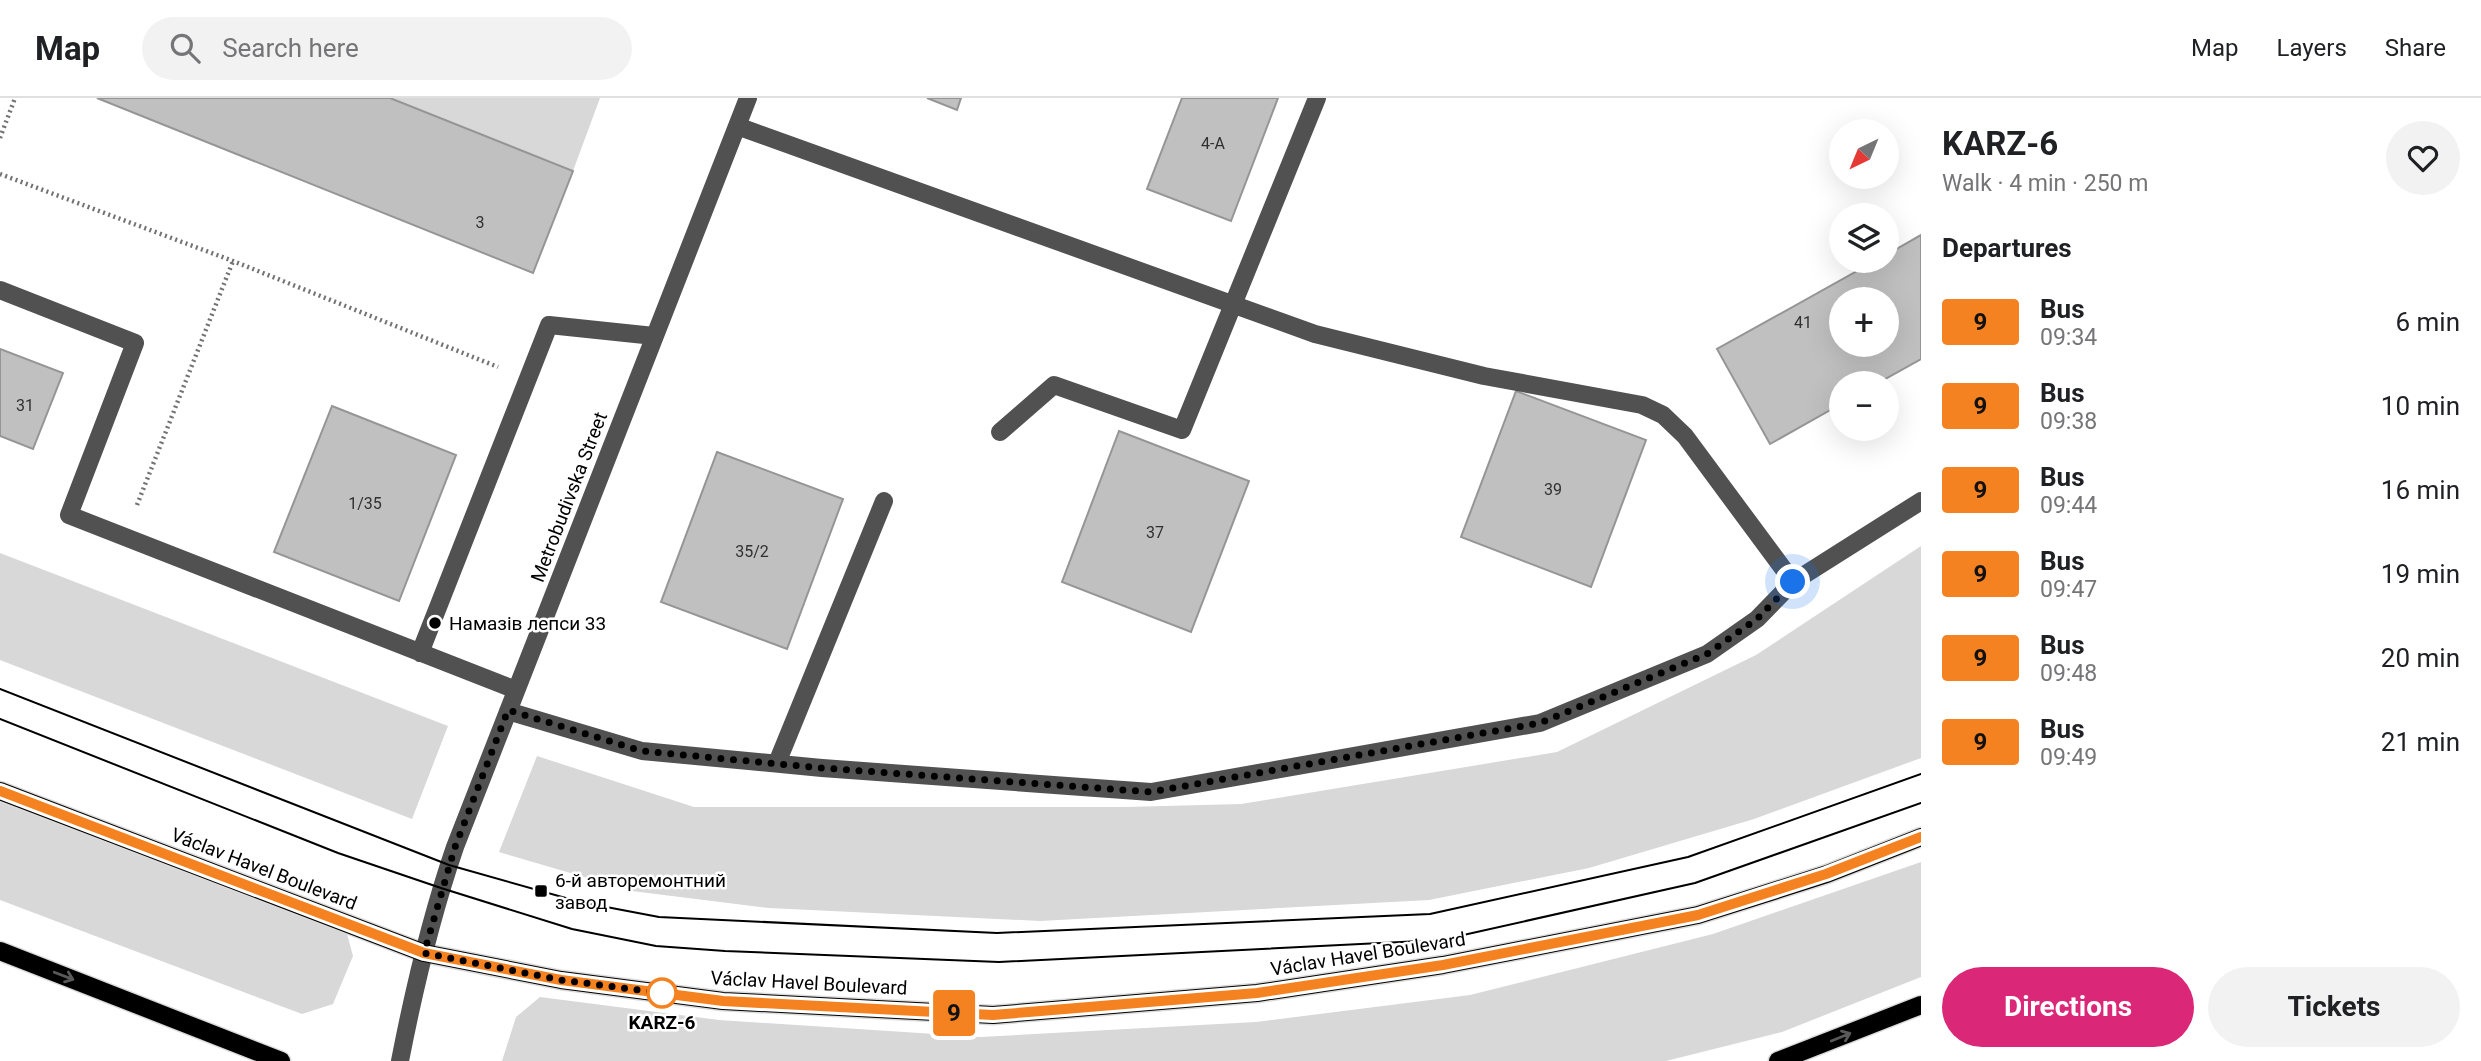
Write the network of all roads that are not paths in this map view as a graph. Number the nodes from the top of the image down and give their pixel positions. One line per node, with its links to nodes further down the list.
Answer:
1 (748, 98): 3 (street, Metrobudivska Street)
2 (1317, 98): 5 (street)
3 (737, 126): 5 (street); 6 (street, Metrobudivska Street)
4 (0, 290): 11 (street)
5 (1234, 305): 7 (street); 10 (street)
6 (654, 336): 11 (street); 12 (street, Metrobudivska Street)
7 (1000, 432)
8 (884, 501): 14 (street)
9 (1921, 501): 10 (street)
10 (1793, 582): 14 (street)
11 (420, 653): 12 (street)
12 (516, 690): 13 (street, Metrobudivska Street)
13 (508, 710): 14 (street); 18 (street, Metrobudivska Street)
14 (777, 763)
15 (0, 791): 18 (main road, Václav Havel Boulevard)
16 (1921, 837): 18 (main road, Václav Havel Boulevard)
17 (0, 951): 20 (main road, one-way to 20)
18 (424, 953): 21 (street, Metrobudivska Street)
19 (1921, 1004): 22 (main road, one-way to 19)
20 (281, 1061)
21 (401, 1061)
22 (1778, 1061)

